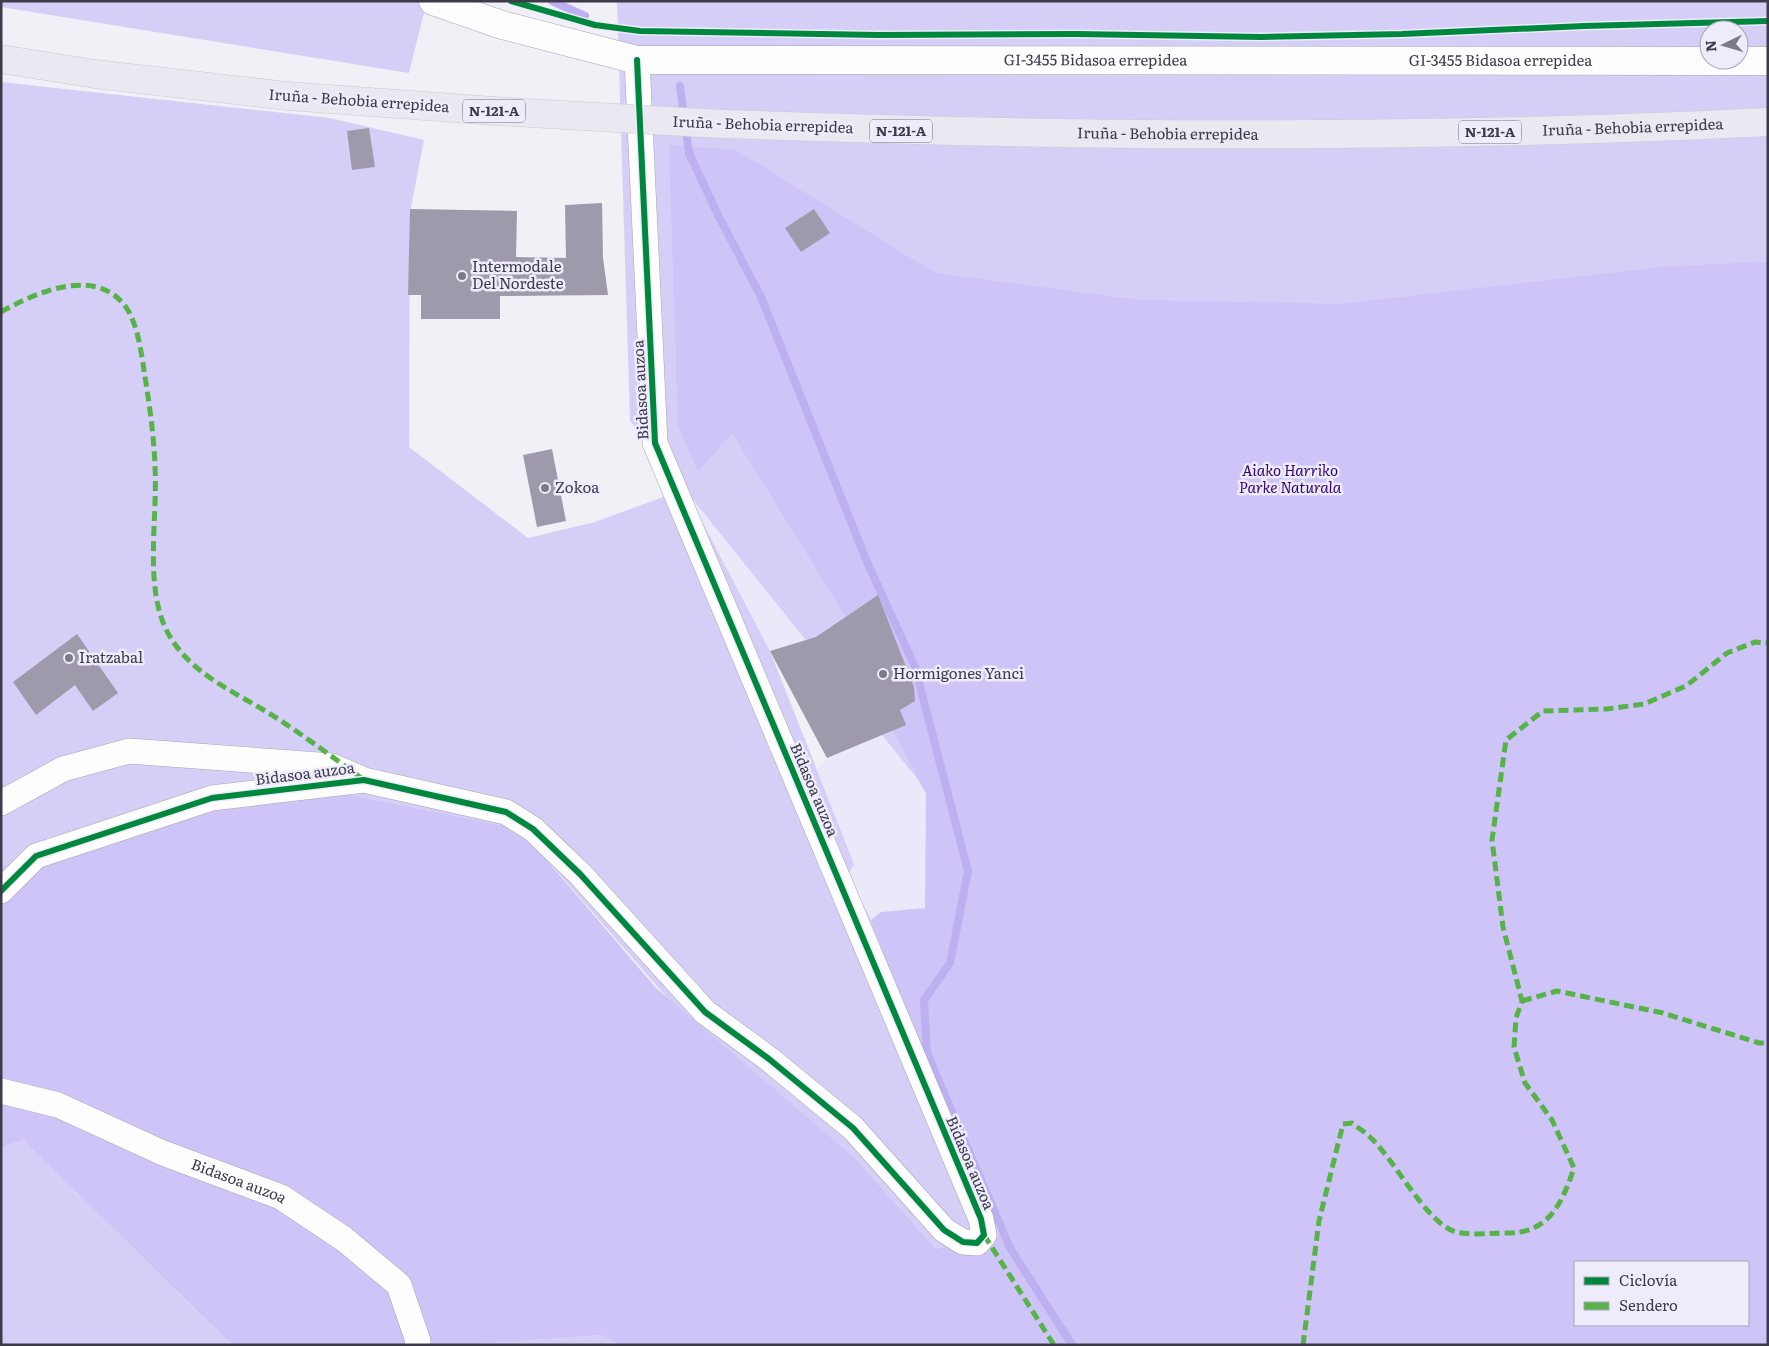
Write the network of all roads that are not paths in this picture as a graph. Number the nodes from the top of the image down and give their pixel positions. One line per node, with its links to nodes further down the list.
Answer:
1 (433, 1): 3 (street, GI-3455 Bidasoa errepidea)
2 (1, 60): 5 (highway, Iruña - Behobia errepidea / N-121-A, bridge)
3 (637, 60): 4 (street, GI-3455 Bidasoa errepidea); 6 (street, Bidasoa auzoa)
4 (1768, 61)
5 (1768, 122)
6 (364, 780): 7 (street, Bidasoa auzoa); 8 (street, Bidasoa auzoa)
7 (1, 803)
8 (1, 891)
9 (1, 1090): 10 (street, Bidasoa auzoa)
10 (417, 1345)

